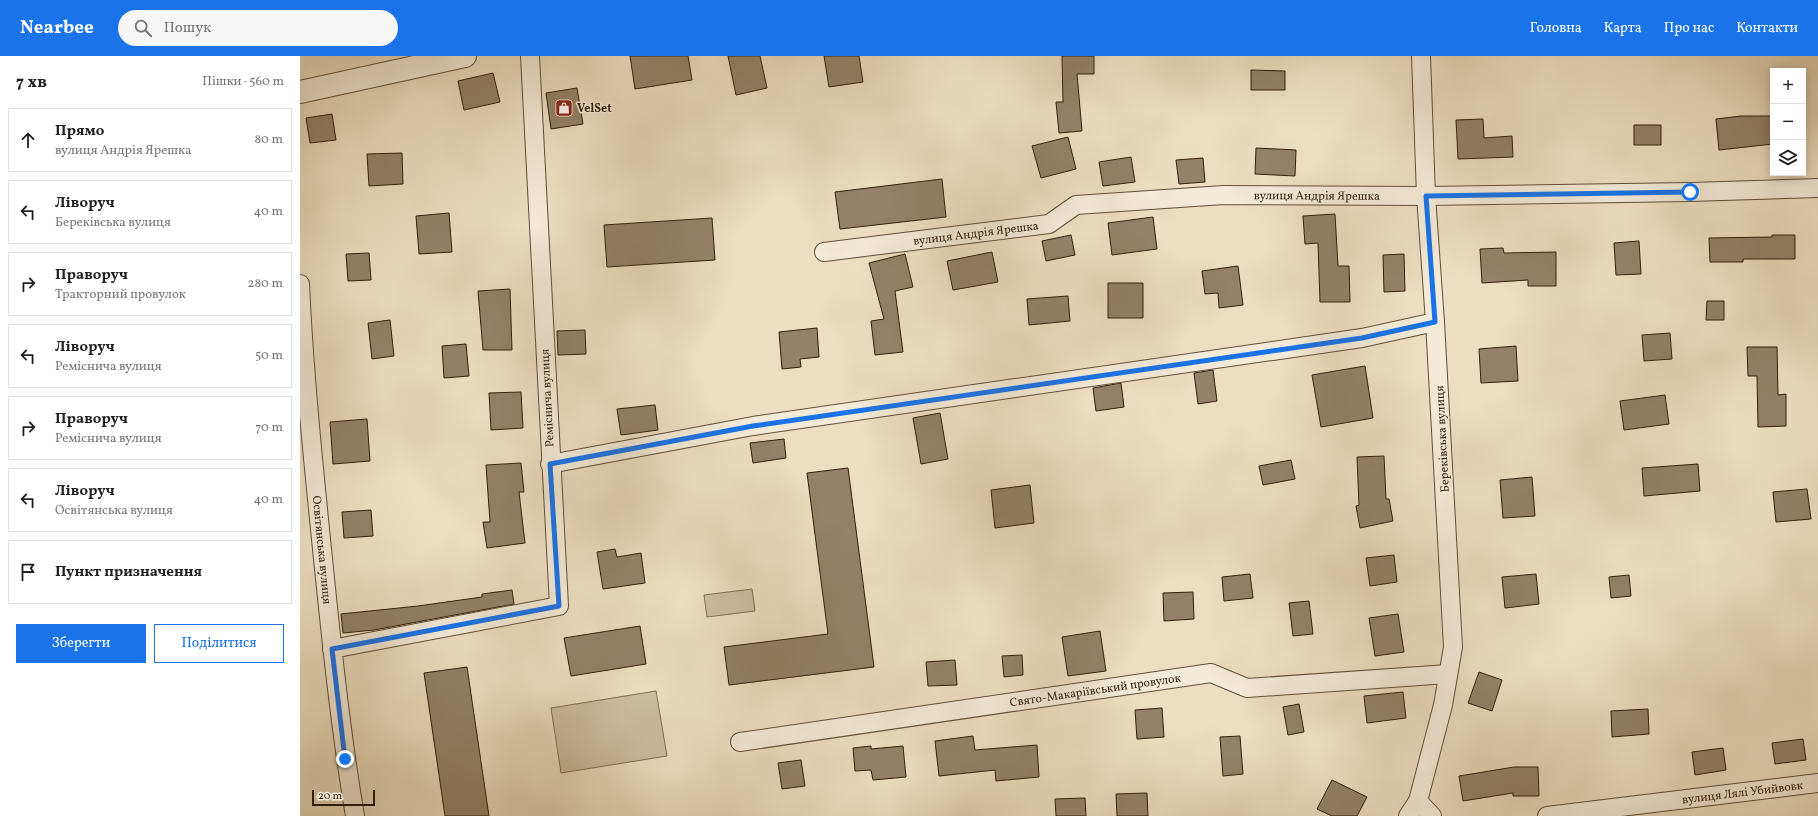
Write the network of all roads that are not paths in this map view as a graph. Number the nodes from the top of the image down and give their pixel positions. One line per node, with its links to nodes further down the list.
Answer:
1 (465, 56): 4 (street)
2 (530, 56): 11 (street, Реміснича вулиця)
3 (1421, 56): 6 (street, Береківська вулиця)
4 (300, 92)
5 (1818, 188): 6 (street, вулиця Андрія Ярешка)
6 (1426, 196): 7 (street, вулиця Андрія Ярешка); 9 (street, Береківська вулиця)
7 (824, 252)
8 (300, 284): 10 (street, Освітянська вулиця)
9 (1435, 322): 11 (street); 13 (street, Береківська вулиця)
10 (302, 369): 12 (street, Освітянська вулиця)
11 (550, 464): 12 (street, Реміснича вулиця)
12 (332, 649): 17 (street, Освітянська вулиця)
13 (1448, 674): 14 (street, Свято-Макаріївський провулок); 16 (street, Береківська вулиця)
14 (740, 742)
15 (1818, 783): 19 (street, вулиця Лялі Убийвовк)
16 (1413, 809): 18 (street)
17 (355, 816)
18 (1432, 816)
19 (1547, 816)

